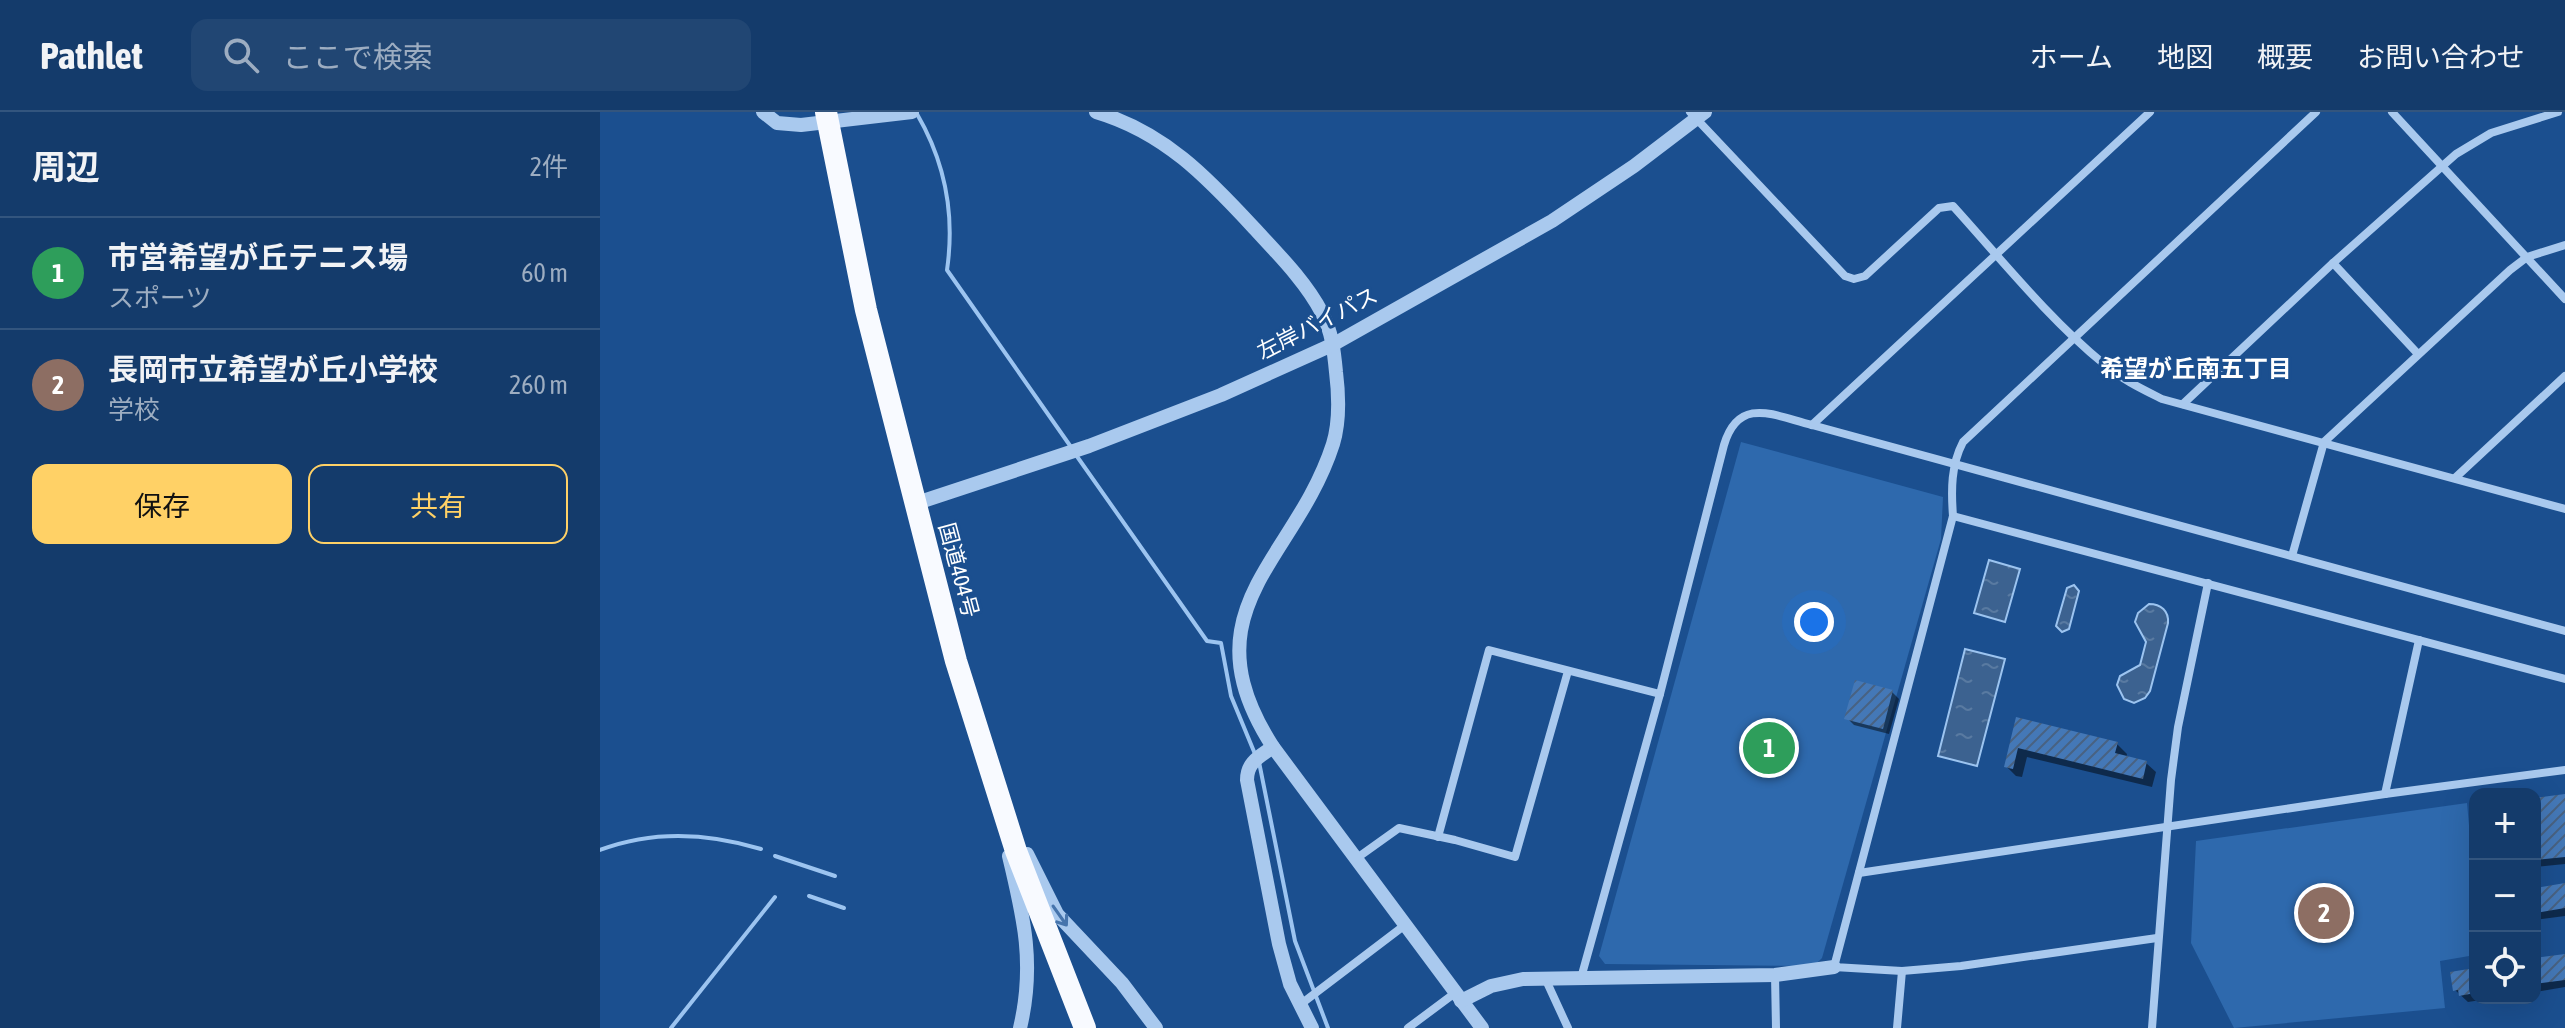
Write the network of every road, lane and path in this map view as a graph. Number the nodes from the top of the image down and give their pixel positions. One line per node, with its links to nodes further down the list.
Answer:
1 (763, 112): 9 (street)
2 (912, 112): 9 (street)
3 (1097, 112): 17 (street)
4 (2150, 112): 12 (street)
5 (2316, 112): 16 (street)
6 (2392, 112): 10 (street)
7 (2558, 112): 10 (street)
8 (1697, 114): 12 (street); 17 (street, 左岸バイパス)
9 (827, 118): 25 (highway, 国道404号)
10 (2442, 166): 13 (street); 14 (street)
11 (2565, 245): 13 (street)
12 (1997, 254): 16 (street); 21 (street)
13 (2527, 257): 15 (street); 18 (street)
14 (2333, 263): 18 (street); 20 (street)
15 (2565, 299)
16 (2075, 337): 20 (street); 23 (street)
17 (1334, 344): 25 (street, 左岸バイパス); 36 (street)
18 (2418, 354): 22 (street)
19 (2565, 376): 24 (street)
20 (2183, 404): 22 (street)
21 (1812, 425): 23 (street); 34 (street)
22 (2324, 442): 24 (street); 28 (street)
23 (1954, 465): 27 (street); 28 (street)
24 (2455, 478): 26 (street)
25 (914, 504): 35 (highway, 国道404号)
26 (2565, 509)
27 (1953, 516): 29 (street); 42 (street)
28 (2292, 556): 30 (street)
29 (2208, 583): 31 (street); 39 (street)
30 (2565, 631)
31 (2419, 640): 33 (street); 38 (street)
32 (1568, 671): 34 (street); 40 (street); 40 (street)
33 (2565, 679)
34 (1660, 694): 49 (street)
35 (982, 743): 52 (street); 53 (highway, 国道404号); 54 (street, one-way to 54)
36 (1273, 747): 41 (street); 51 (street)
37 (2565, 770): 38 (street)
38 (2385, 794): 39 (street)
39 (2168, 827): 42 (street); 44 (street)
40 (1438, 837): 41 (street)
41 (1357, 858): 43 (street)
42 (1859, 873): 45 (street)
43 (1405, 925): 50 (street); 51 (street)
44 (2157, 938): 46 (street); 61 (street)
45 (1834, 967): 46 (street); 47 (street)
46 (1902, 971): 60 (street)
47 (1775, 975): 49 (street); 59 (street)
48 (1545, 978): 49 (street); 50 (street); 58 (street)
49 (1581, 978)
50 (1458, 997): 56 (street); 57 (street)
51 (1301, 1004): 55 (street)
52 (1020, 1028)
53 (1085, 1028)
54 (1156, 1028)
55 (1312, 1028)
56 (1408, 1028)
57 (1482, 1028)
58 (1568, 1028)
59 (1776, 1028)
60 (1897, 1028)
61 (2152, 1028)

